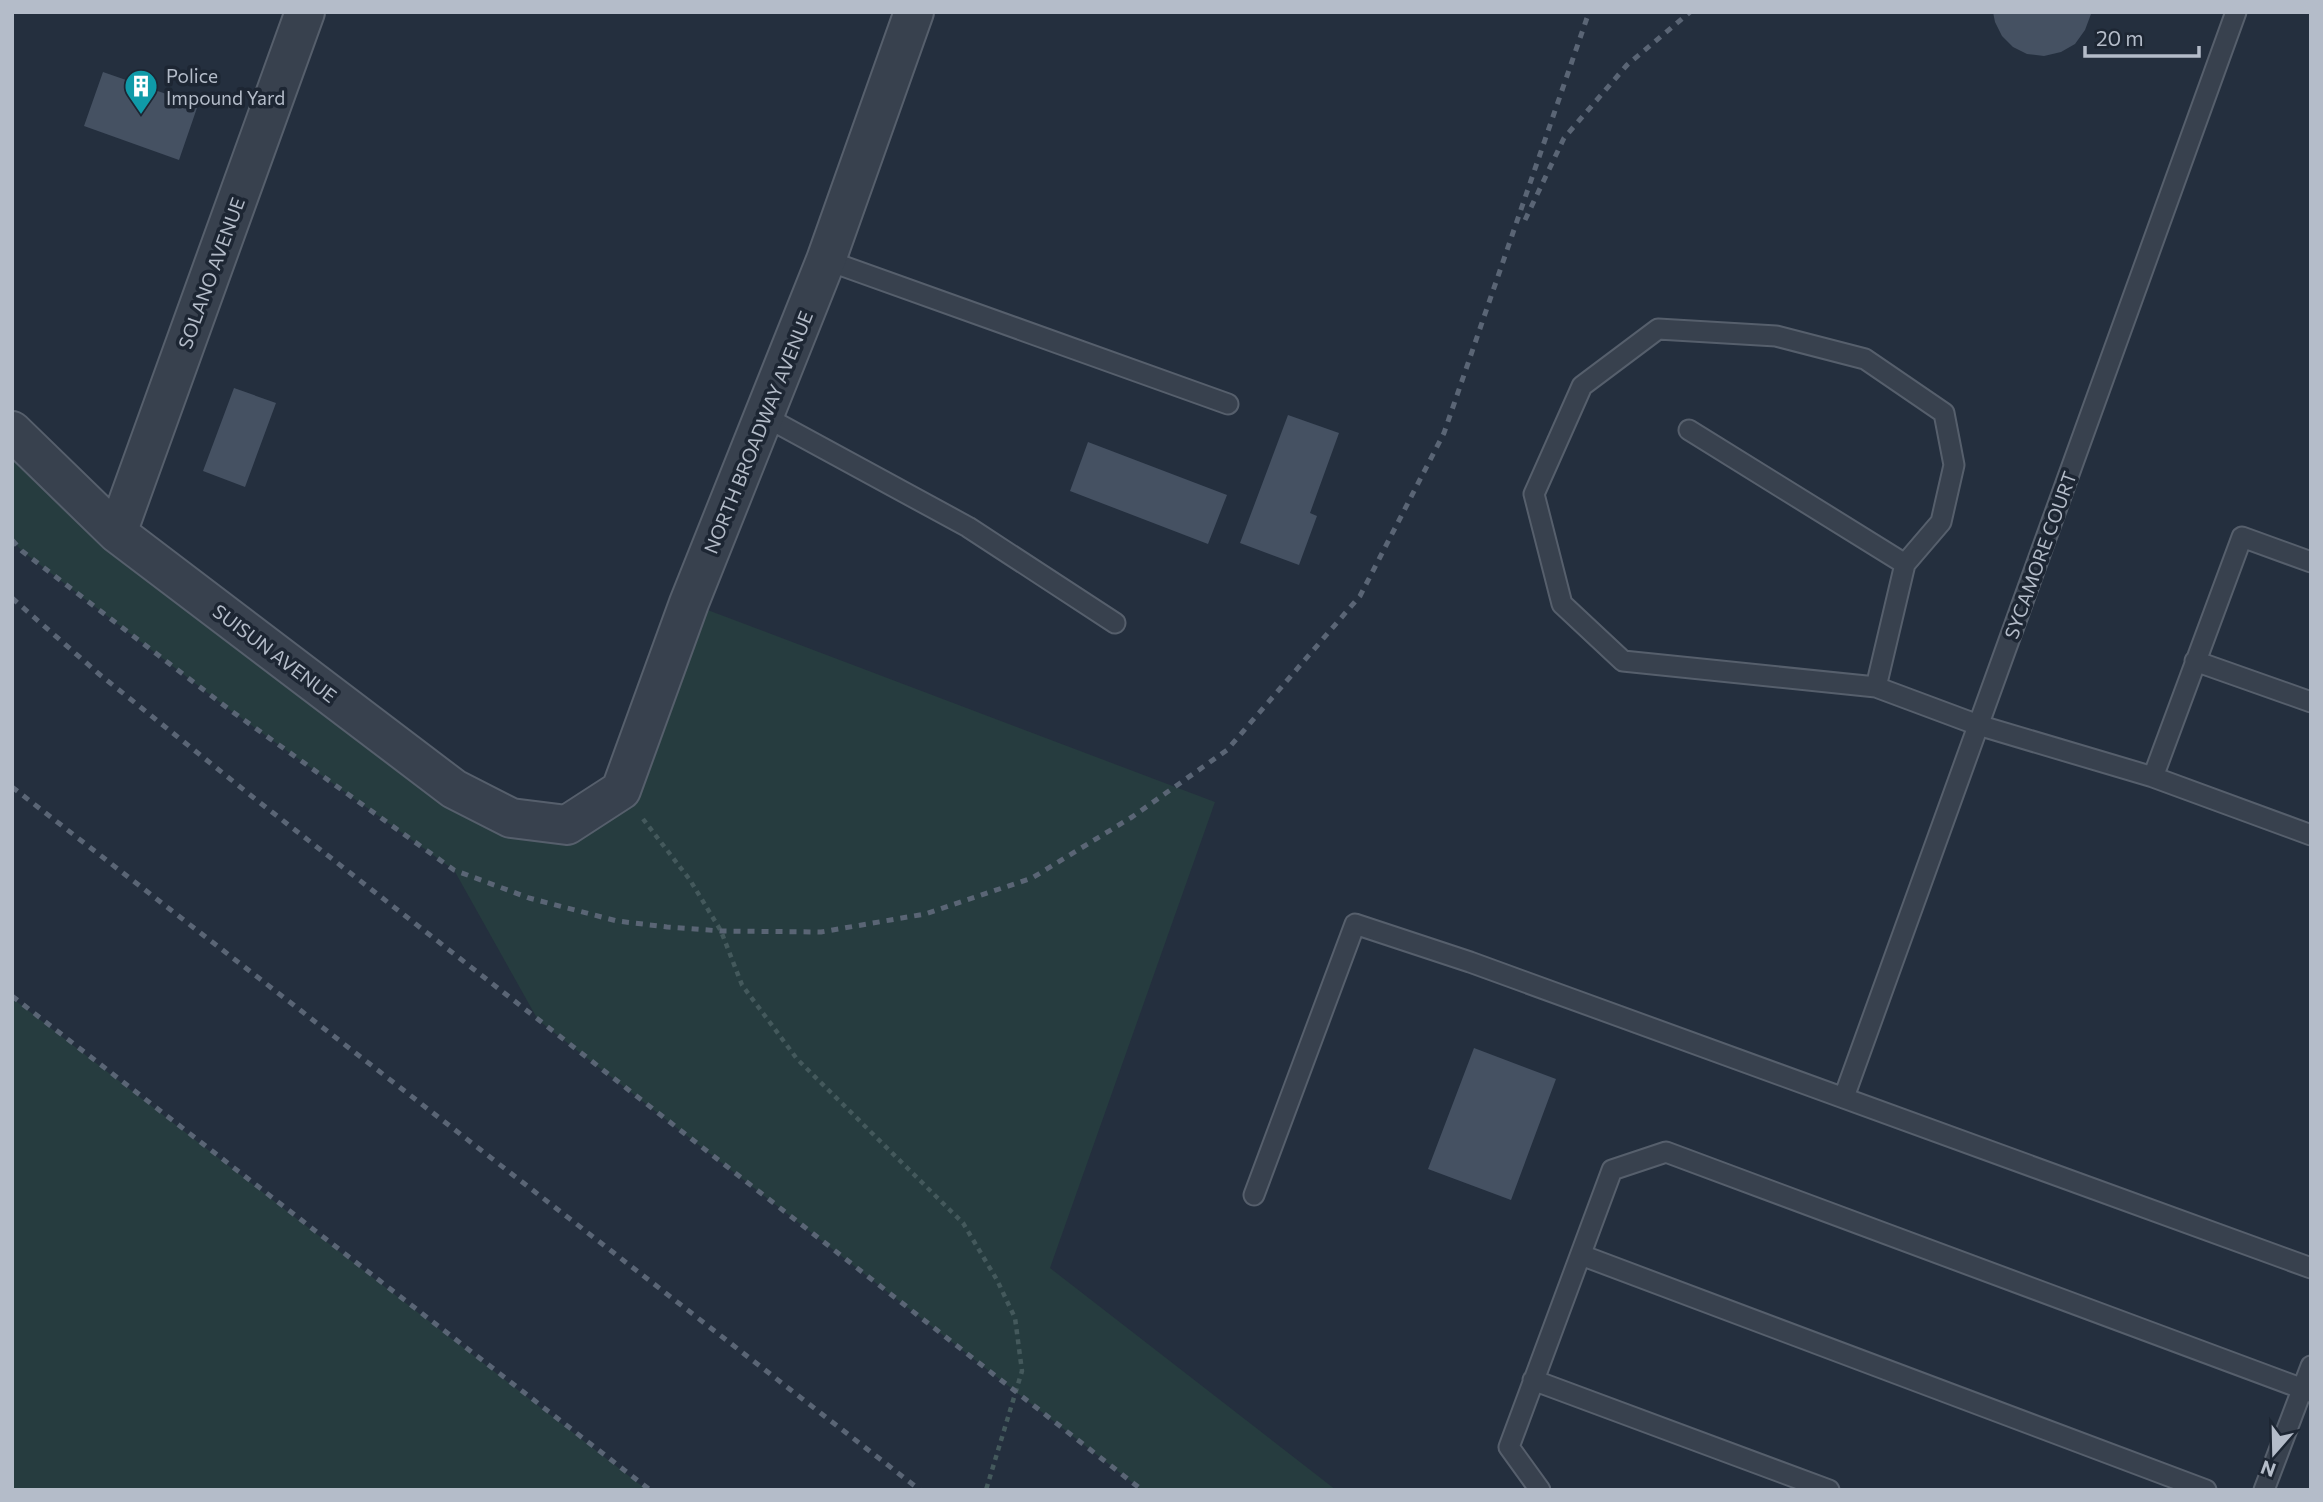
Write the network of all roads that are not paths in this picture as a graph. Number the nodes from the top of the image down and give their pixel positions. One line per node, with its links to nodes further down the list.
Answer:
1 (305, 12): 9 (street, SOLANO AVENUE)
2 (914, 12): 4 (street, NORTH BROADWAY AVENUE)
3 (2236, 12): 16 (lane, SYCAMORE COURT)
4 (826, 260): 5 (lane); 6 (street, NORTH BROADWAY AVENUE)
5 (1228, 404)
6 (764, 416): 12 (lane); 18 (street, NORTH BROADWAY AVENUE)
7 (1689, 430): 11 (lane)
8 (12, 431): 9 (street, SUISUN AVENUE)
9 (117, 533): 18 (street, SUISUN AVENUE)
10 (2311, 562): 13 (lane)
11 (1905, 564): 14 (lane); 14 (lane)
12 (1115, 623)
13 (2195, 661): 15 (lane); 17 (lane)
14 (1876, 687): 16 (lane)
15 (2311, 702)
16 (1978, 724): 17 (lane); 20 (lane, SYCAMORE COURT)
17 (2153, 777): 19 (lane)
18 (567, 825)
19 (2311, 835)
20 (1844, 1097): 21 (lane); 23 (lane)
21 (1254, 1195)
22 (1581, 1255): 25 (lane); 26 (lane); 29 (lane)
23 (2311, 1268)
24 (2311, 1366): 26 (lane)
25 (1533, 1380): 27 (lane); 28 (lane)
26 (2307, 1390): 30 (lane)
27 (1540, 1490)
28 (1829, 1490)
29 (2206, 1490)
30 (2264, 1490)

